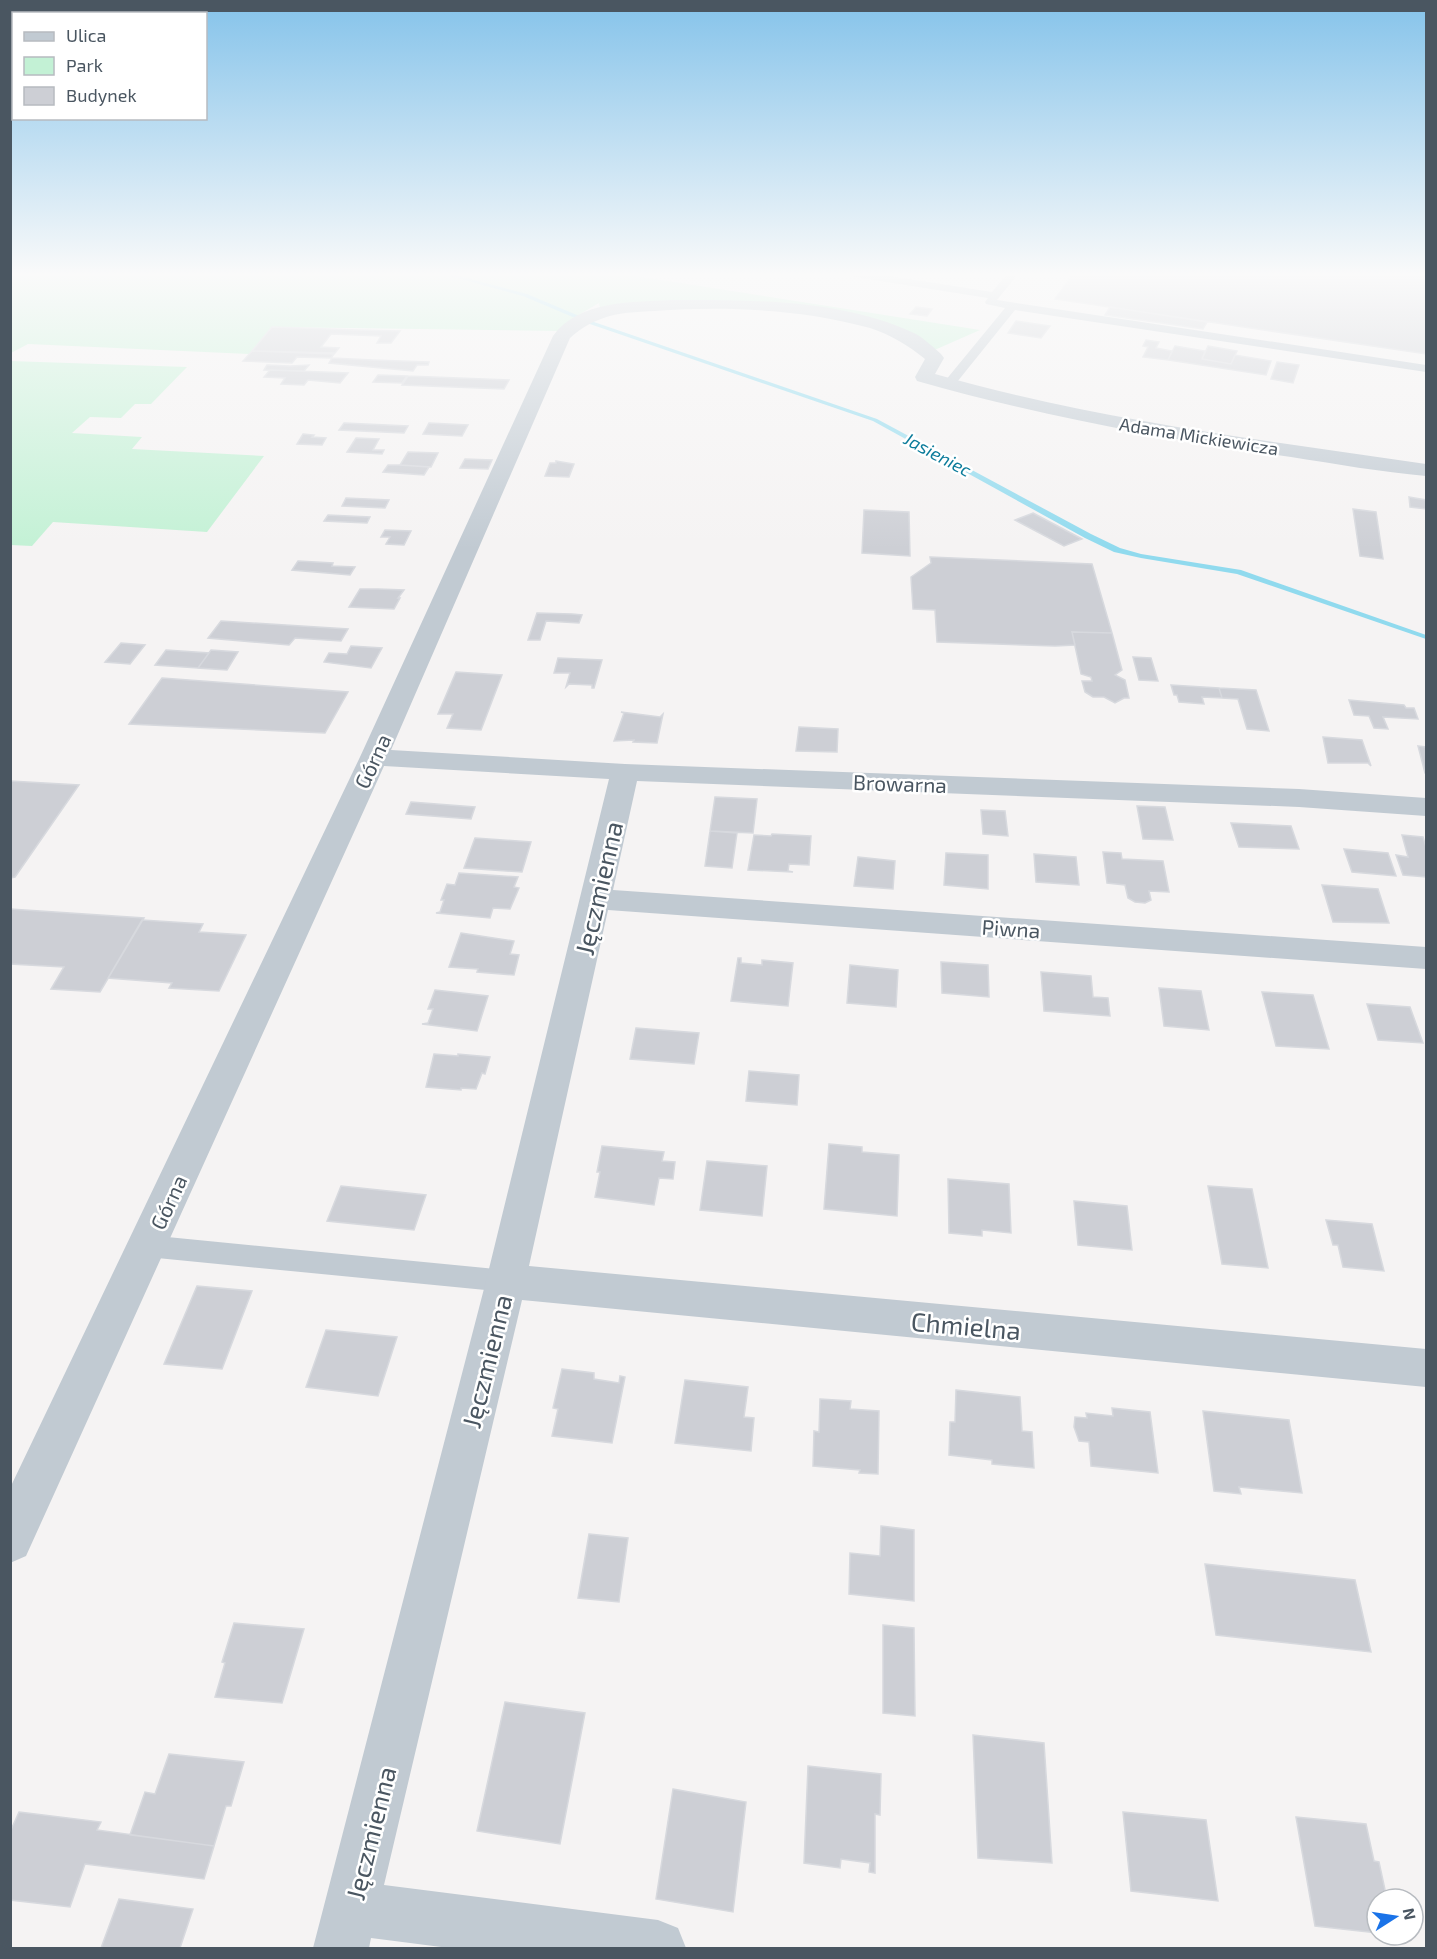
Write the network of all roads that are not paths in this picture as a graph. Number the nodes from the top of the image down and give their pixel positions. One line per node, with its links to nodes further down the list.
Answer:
1 (549, 365): 8 (street, Górna)
2 (931, 365): 6 (street, Adama Mickiewicza)
3 (964, 365): 6 (lane)
4 (1402, 365): 5 (lane)
5 (1426, 369)
6 (949, 384): 7 (street, Adama Mickiewicza)
7 (1426, 470)
8 (374, 757): 9 (street, Browarna); 13 (street, Górna)
9 (625, 772): 10 (street, Browarna); 11 (street, Jęczmienna)
10 (1426, 807)
11 (596, 899): 12 (street, Piwna); 14 (street, Jęczmienna)
12 (1426, 958)
13 (147, 1246): 14 (lane); 16 (street, Górna)
14 (506, 1281): 15 (street, Chmielna); 17 (street, Jęczmienna)
15 (1426, 1368)
16 (10, 1540)
17 (346, 1928): 18 (street)
18 (658, 1948)

